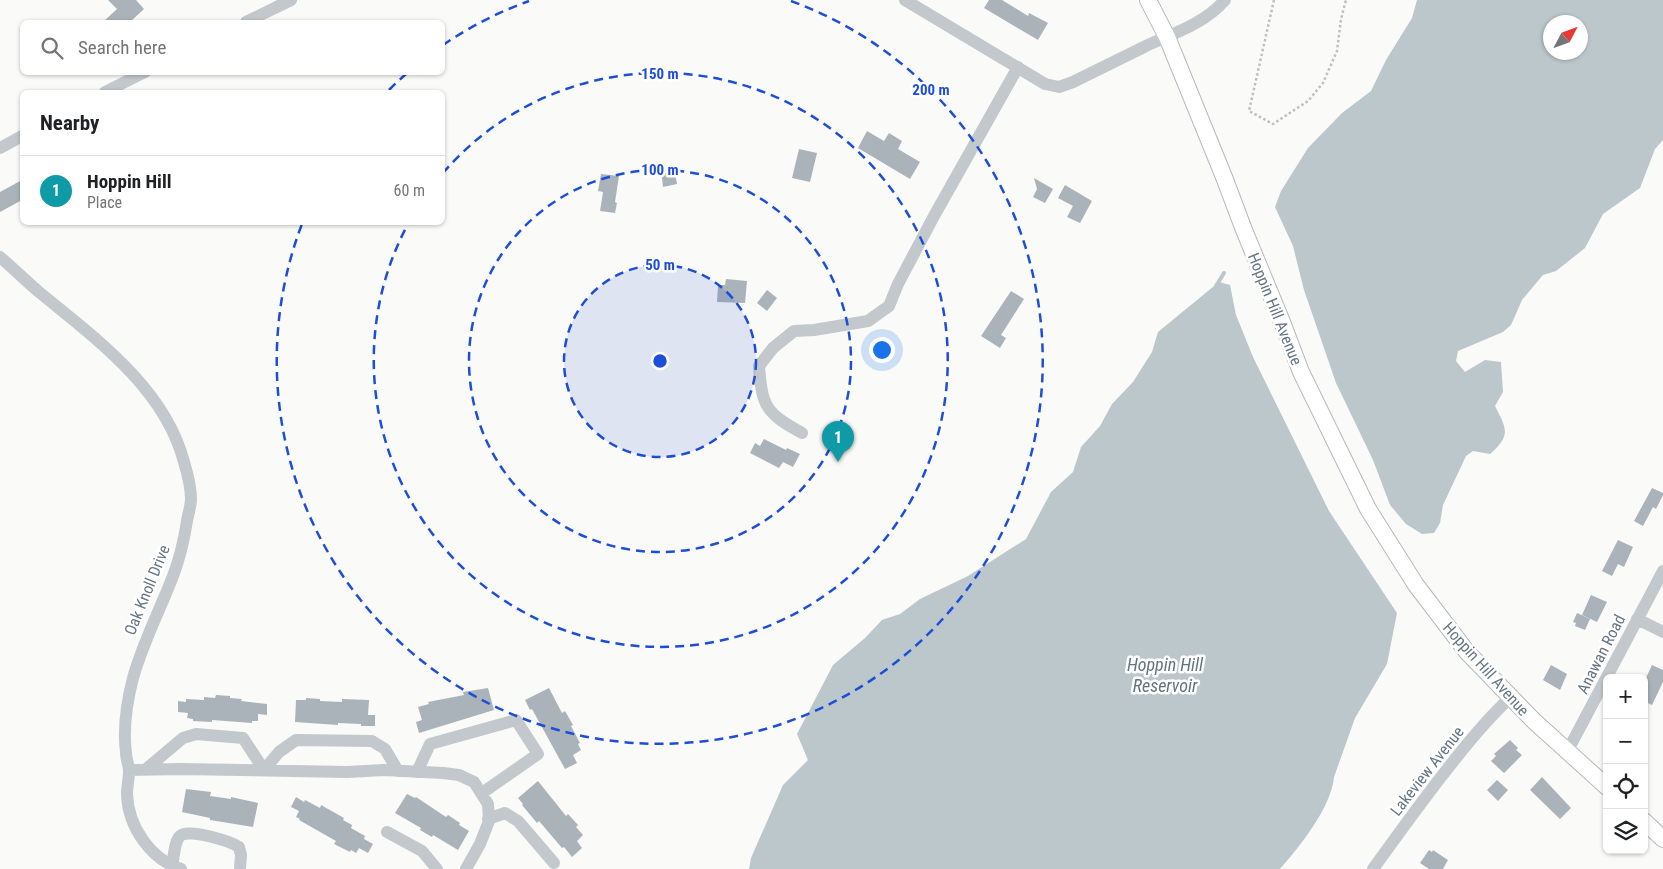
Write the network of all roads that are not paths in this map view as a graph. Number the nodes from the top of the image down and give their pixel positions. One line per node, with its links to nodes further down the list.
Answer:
1 (292, 0): 5 (street)
2 (906, 0): 7 (street)
3 (1148, 0): 6 (main road, Hoppin Hill Avenue)
4 (1225, 0): 6 (street)
5 (250, 20)
6 (1166, 37): 7 (street); 17 (main road, Hoppin Hill Avenue)
7 (1018, 67): 13 (street)
8 (139, 75): 9 (street)
9 (109, 90)
10 (20, 137): 11 (street)
11 (0, 148)
12 (0, 257): 19 (street, Oak Knoll Drive)
13 (802, 432)
14 (1663, 571): 15 (street, Anawan Road)
15 (1637, 619): 16 (street); 18 (street, Anawan Road)
16 (1663, 632)
17 (1511, 697): 18 (main road, Hoppin Hill Avenue); 35 (street, Lakeview Avenue)
18 (1567, 752): 24 (main road, Hoppin Hill Avenue)
19 (129, 770): 20 (street); 31 (street, Oak Knoll Drive)
20 (145, 770): 21 (street); 21 (street)
21 (264, 770): 22 (street); 22 (street)
22 (398, 771): 23 (street)
23 (417, 772): 25 (street); 25 (street)
24 (1603, 784)
25 (482, 793): 26 (street)
26 (488, 819): 30 (street); 34 (street)
27 (1648, 825): 29 (main road)
28 (387, 832): 33 (street)
29 (1663, 839)
30 (554, 863)
31 (177, 868): 32 (street)
32 (240, 869)
33 (437, 869)
34 (466, 869)
35 (1373, 869)

